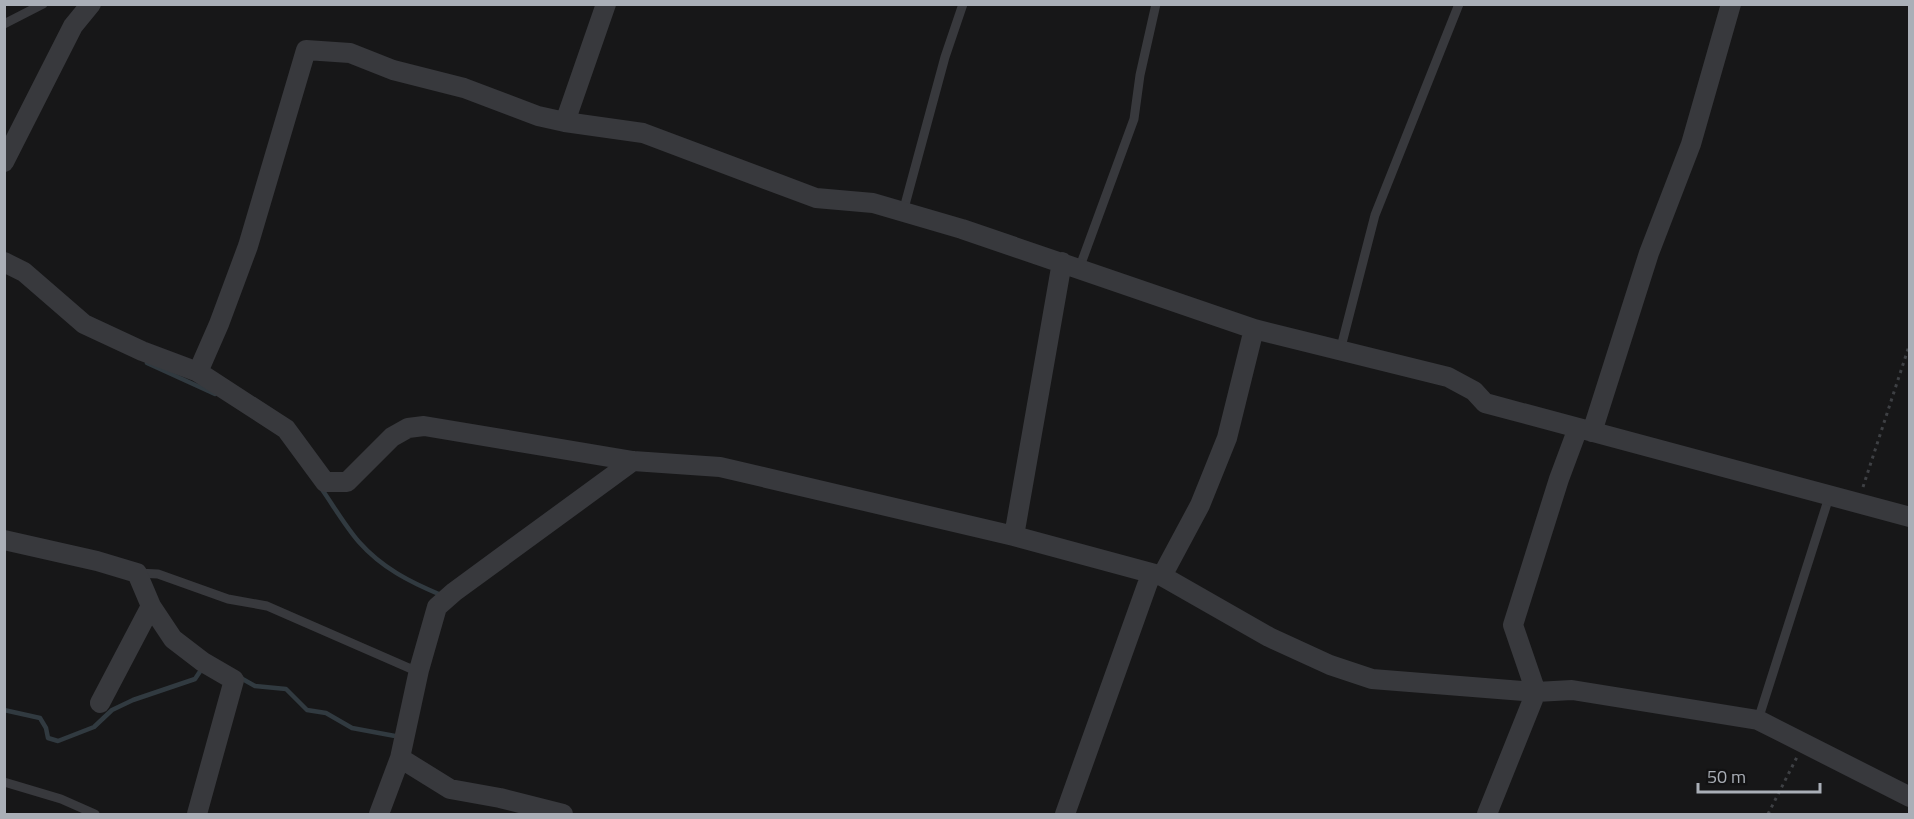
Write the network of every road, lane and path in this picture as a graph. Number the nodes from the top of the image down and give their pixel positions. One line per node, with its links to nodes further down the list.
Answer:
1 (43, 4): 8 (lane)
2 (91, 4): 10 (street)
3 (606, 4): 9 (street)
4 (963, 4): 11 (lane)
5 (1459, 4): 16 (lane)
6 (1731, 4): 18 (street)
7 (1154, 5): 13 (lane)
8 (4, 24)
9 (565, 122): 11 (street); 17 (street)
10 (4, 162)
11 (903, 212): 13 (street)
12 (4, 262): 17 (street)
13 (1071, 266): 14 (street); 23 (street)
14 (1254, 329): 16 (street); 26 (street)
15 (1910, 343): 21 (path)
16 (1340, 352): 18 (street)
17 (198, 372): 19 (street)
18 (1585, 430): 20 (street); 29 (street)
19 (633, 461): 23 (street); 28 (street)
20 (1830, 494): 21 (street); 31 (lane)
21 (1858, 503): 22 (street)
22 (1910, 517)
23 (1014, 536): 26 (street)
24 (4, 540): 25 (street)
25 (137, 573): 27 (street); 28 (lane)
26 (1157, 575): 29 (street); 40 (street)
27 (151, 606): 30 (street); 37 (street)
28 (419, 670): 33 (street)
29 (1536, 692): 31 (street); 41 (street)
30 (100, 703)
31 (1758, 720): 32 (street)
32 (1804, 742): 35 (street); 42 (path)
33 (400, 758): 38 (street); 39 (street)
34 (4, 782): 36 (lane)
35 (1910, 797)
36 (93, 814)
37 (197, 814)
38 (379, 814)
39 (562, 814)
40 (1065, 814)
41 (1487, 814)
42 (1768, 814)

